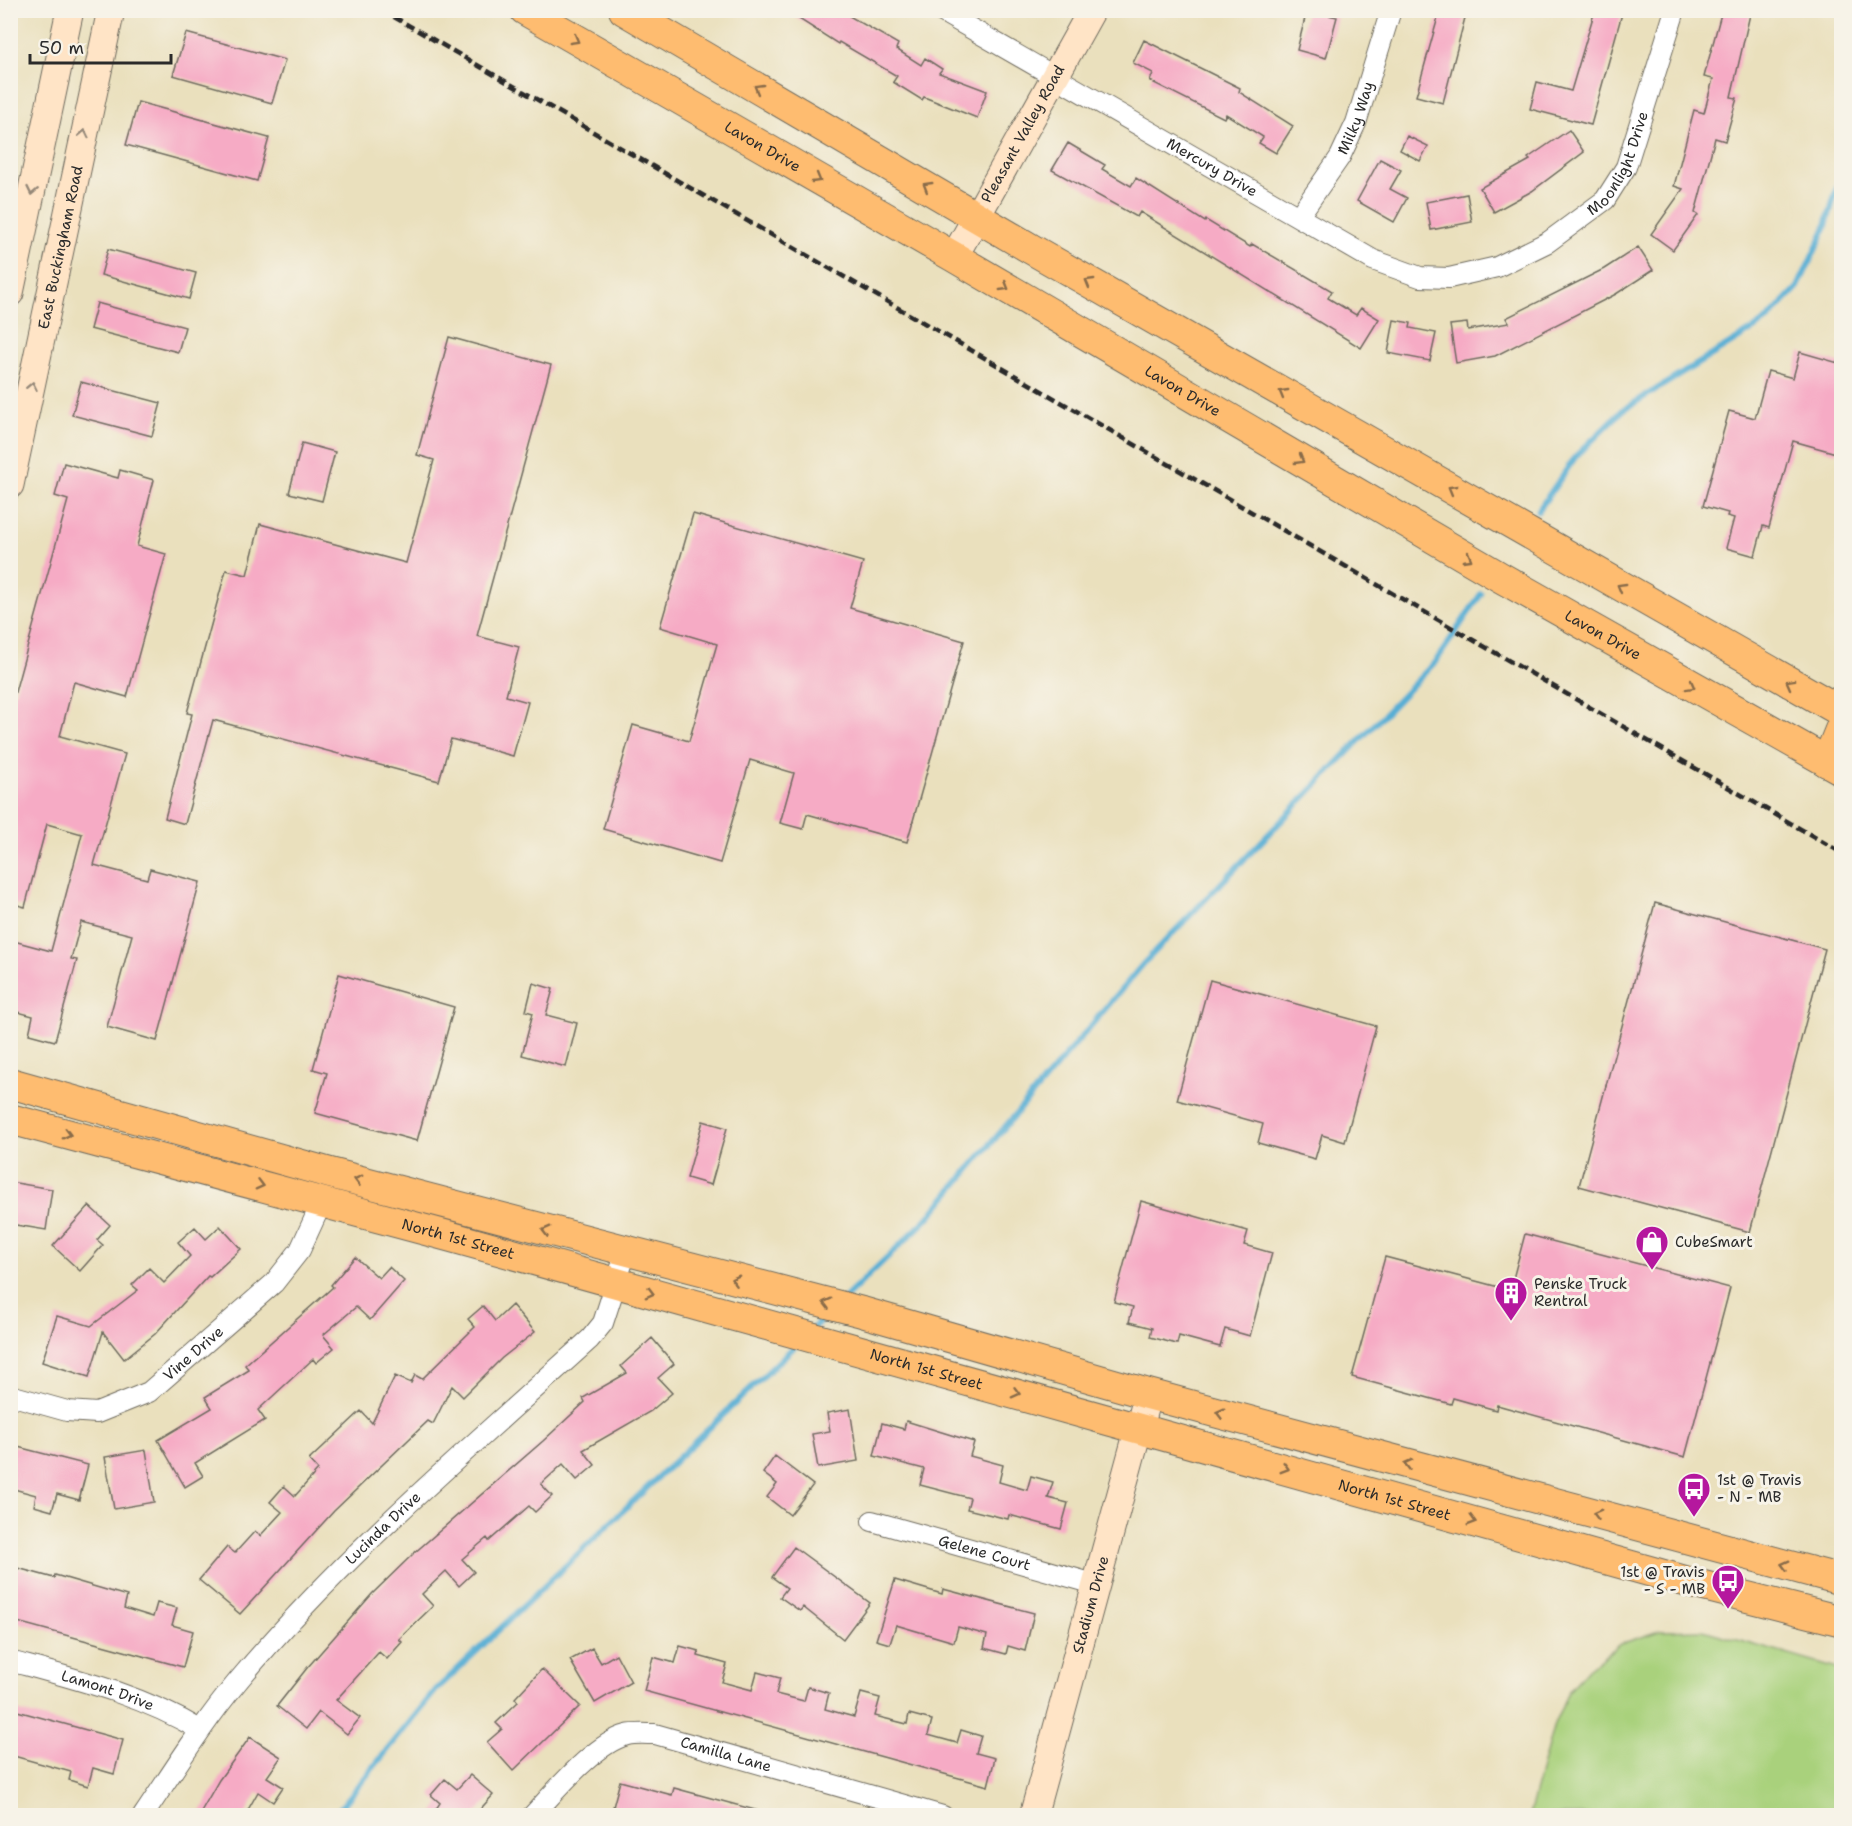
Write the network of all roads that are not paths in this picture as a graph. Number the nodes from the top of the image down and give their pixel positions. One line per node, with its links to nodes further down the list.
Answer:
1 (70, 10): 14 (main road, one-way to 14)
2 (111, 10): 15 (main road, East Buckingham Road, one-way to 2)
3 (525, 10): 12 (main road, Lavon Drive, one-way to 12)
4 (624, 10): 10 (main road, one-way to 4)
5 (939, 10): 9 (street, Mercury Drive)
6 (1092, 10): 9 (main road, Pleasant Valley Road)
7 (1391, 10): 11 (street, Milky Way)
8 (1675, 10): 13 (street, Moonlight Drive)
9 (1056, 77): 10 (main road, Pleasant Valley Road); 11 (street, Mercury Drive)
10 (977, 216): 12 (main road, Pleasant Valley Road); 16 (main road, one-way to 10)
11 (1299, 216): 13 (street, Mercury Drive)
12 (954, 257): 18 (main road, Lavon Drive, one-way to 18)
13 (1497, 267)
14 (10, 293)
15 (10, 484)
16 (1842, 712)
17 (1842, 725): 18 (main road)
18 (1834, 766)
19 (10, 1083): 21 (main road, North 1st Street)
20 (10, 1119): 22 (main road, North 1st Street, one-way to 22)
21 (211, 1140): 22 (main road); 24 (main road, North 1st Street, one-way to 21)
22 (203, 1170): 23 (main road, North 1st Street, one-way to 23)
23 (322, 1202): 25 (main road, North 1st Street); 29 (street, Vine Drive)
24 (626, 1252): 25 (street, Lucinda Drive); 27 (main road, North 1st Street, one-way to 24)
25 (616, 1284): 26 (main road, North 1st Street, one-way to 26); 38 (street, Lucinda Drive)
26 (838, 1344): 27 (main road); 30 (main road, North 1st Street, one-way to 30)
27 (999, 1352): 28 (main road, North 1st Street)
28 (1148, 1394): 30 (main road, Stadium Drive); 32 (main road, North 1st Street, one-way to 28)
29 (10, 1395)
30 (1140, 1428): 34 (main road, Stadium Drive); 35 (main road, North 1st Street, one-way to 35)
31 (872, 1521): 34 (street, Gelene Court)
32 (1733, 1551): 33 (main road, North 1st Street, one-way to 32); 35 (main road)
33 (1842, 1580)
34 (1098, 1585): 42 (main road, Stadium Drive)
35 (1722, 1591): 36 (main road, North 1st Street)
36 (1842, 1621)
37 (10, 1661): 38 (street, Lamont Drive)
38 (200, 1730): 39 (street, Lucinda Drive)
39 (143, 1815)
40 (532, 1815): 41 (street, Camilla Lane)
41 (943, 1815)
42 (1033, 1815)

